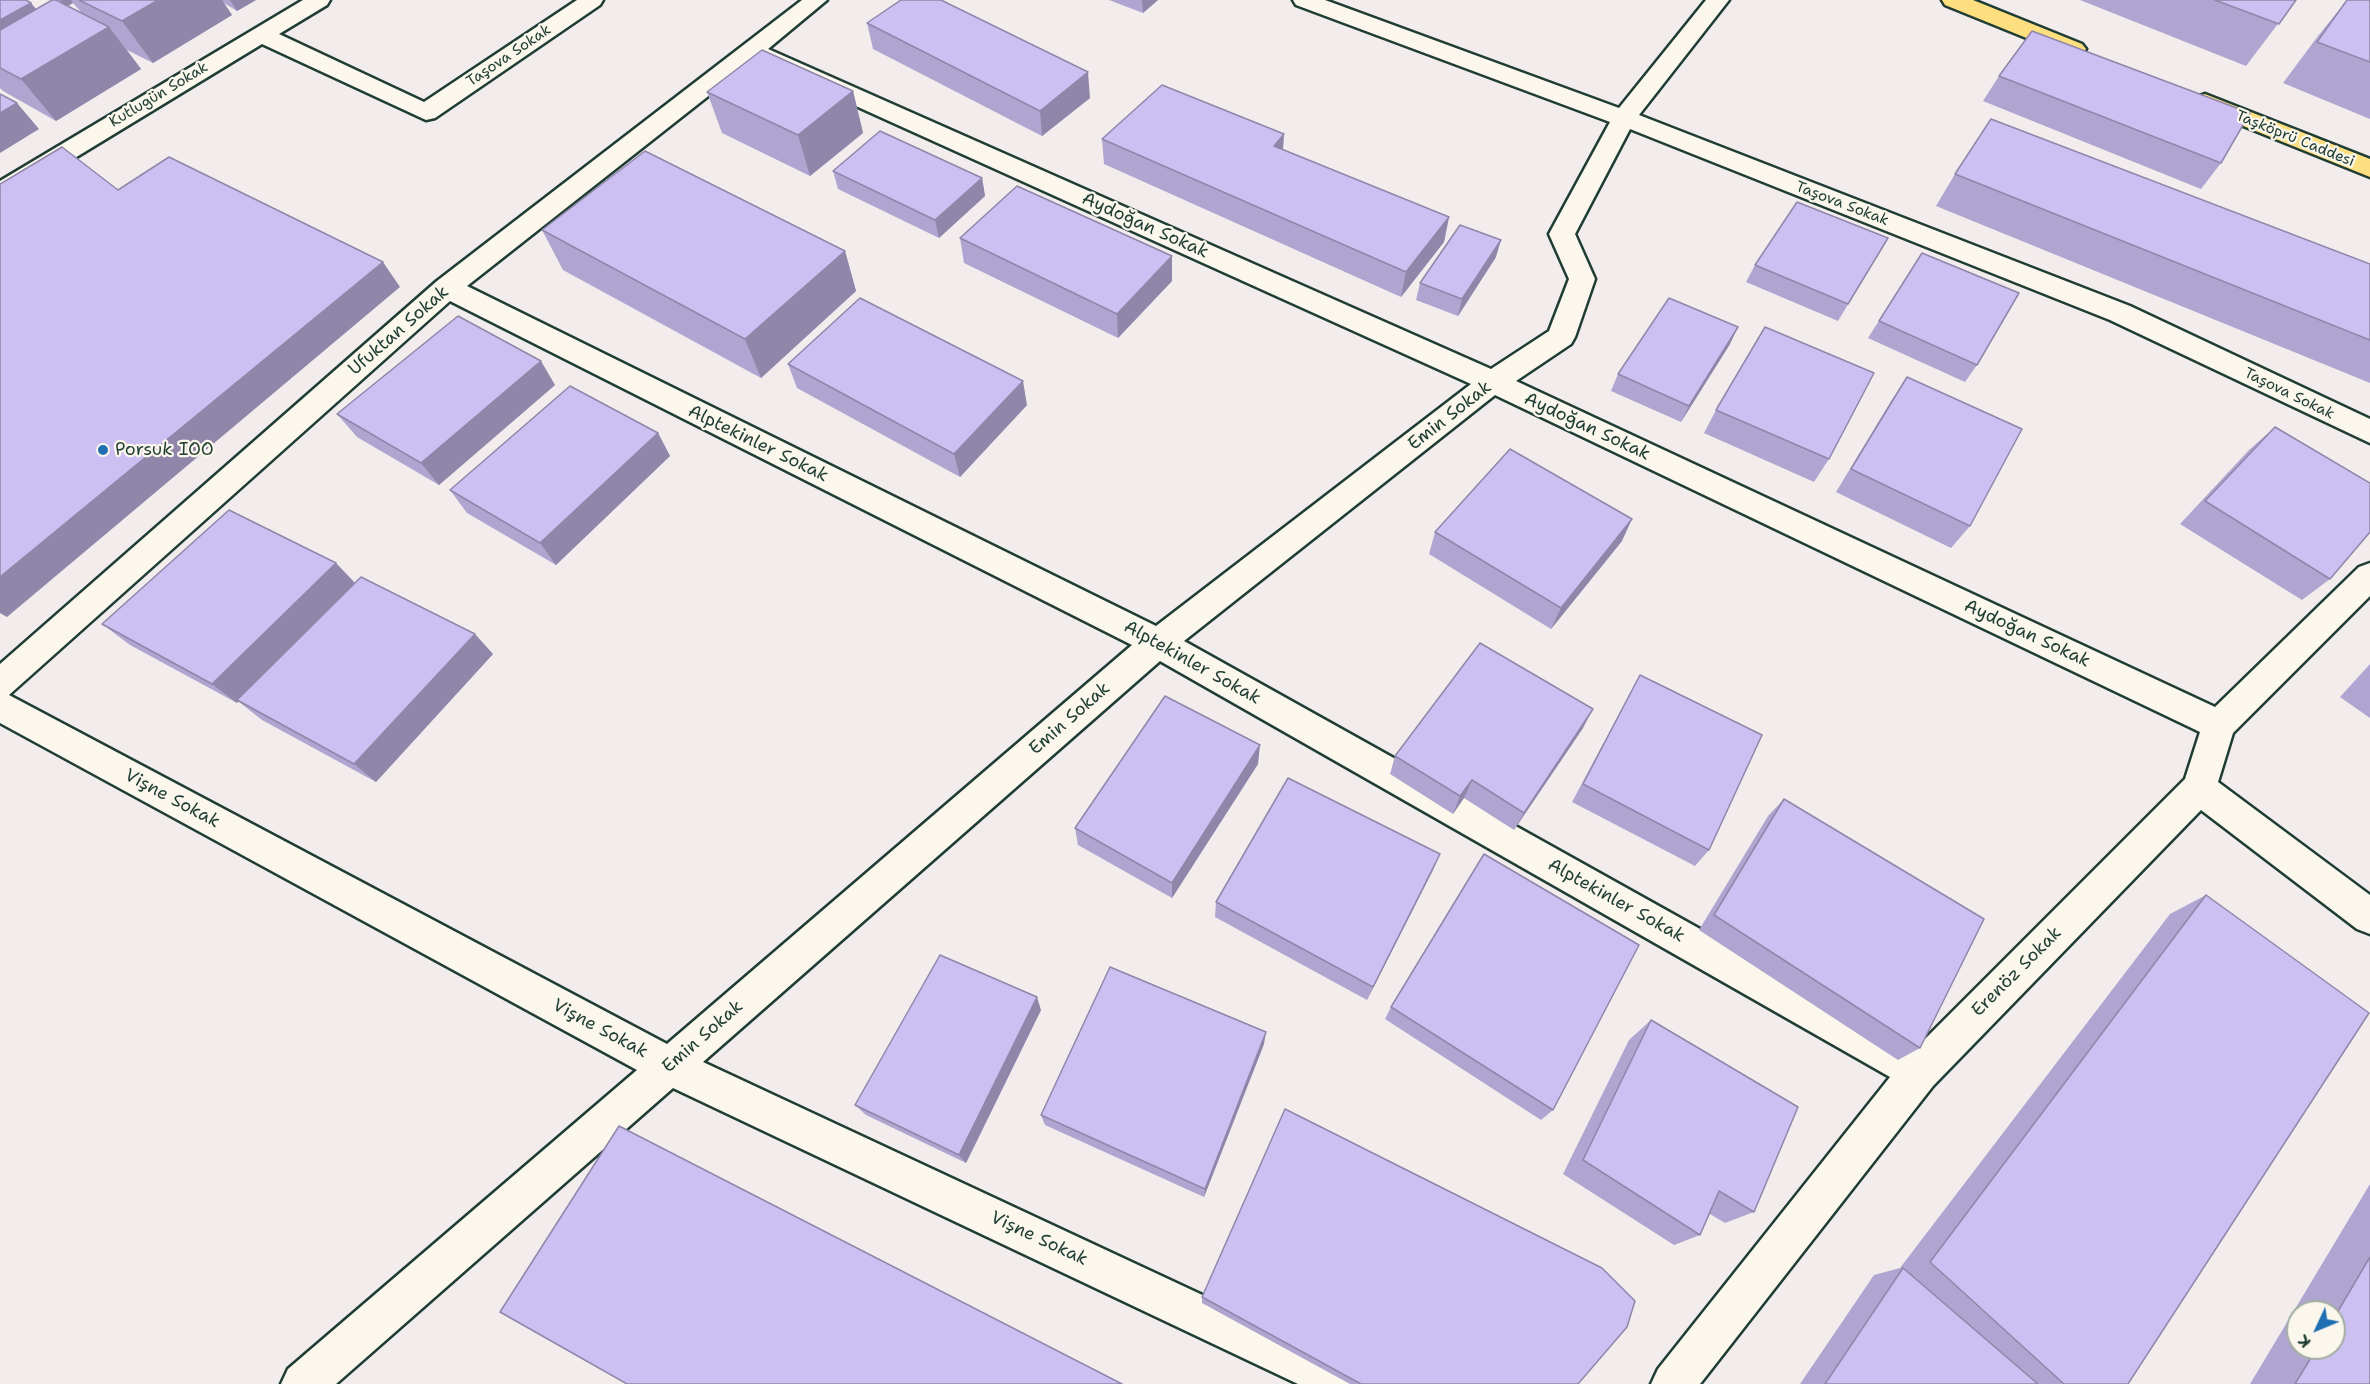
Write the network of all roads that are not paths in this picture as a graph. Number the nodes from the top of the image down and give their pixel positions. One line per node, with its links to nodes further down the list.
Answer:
1 (319, 0): 7 (street, Kutlugün Sokak)
2 (592, 0): 7 (street, Taşova Sokak)
3 (816, 0): 8 (street, Ufuktan Sokak)
4 (1304, 0): 11 (street, Taşova Sokak)
5 (1718, 0): 11 (street, Emin Sokak)
6 (1953, 0): 9 (main road)
7 (260, 34): 13 (street, Kutlugün Sokak)
8 (753, 51): 14 (street, Ufuktan Sokak); 15 (street, Aydoğan Sokak)
9 (2096, 58)
10 (2183, 94): 12 (main road, Taşköprü Caddesi)
11 (1624, 118): 15 (street, Emin Sokak); 16 (street, Taşova Sokak)
12 (2370, 170)
13 (0, 192)
14 (447, 288): 18 (street, Alptekinler Sokak); 19 (street, Ufuktan Sokak)
15 (1493, 382): 18 (street, Emin Sokak); 21 (street, Aydoğan Sokak)
16 (2370, 432)
17 (2370, 576): 21 (street, Erenöz Sokak)
18 (1158, 643): 24 (street, Emin Sokak); 25 (street, Alptekinler Sokak)
19 (0, 684)
20 (0, 706): 24 (street, Vişne Sokak)
21 (2219, 725): 22 (street, Erenöz Sokak)
22 (2199, 788): 23 (street); 25 (street, Erenöz Sokak)
23 (2370, 917)
24 (669, 1066): 26 (street, Emin Sokak); 27 (street, Vişne Sokak)
25 (1919, 1072): 28 (street, Erenöz Sokak)
26 (303, 1384)
27 (1346, 1384)
28 (1673, 1384)

